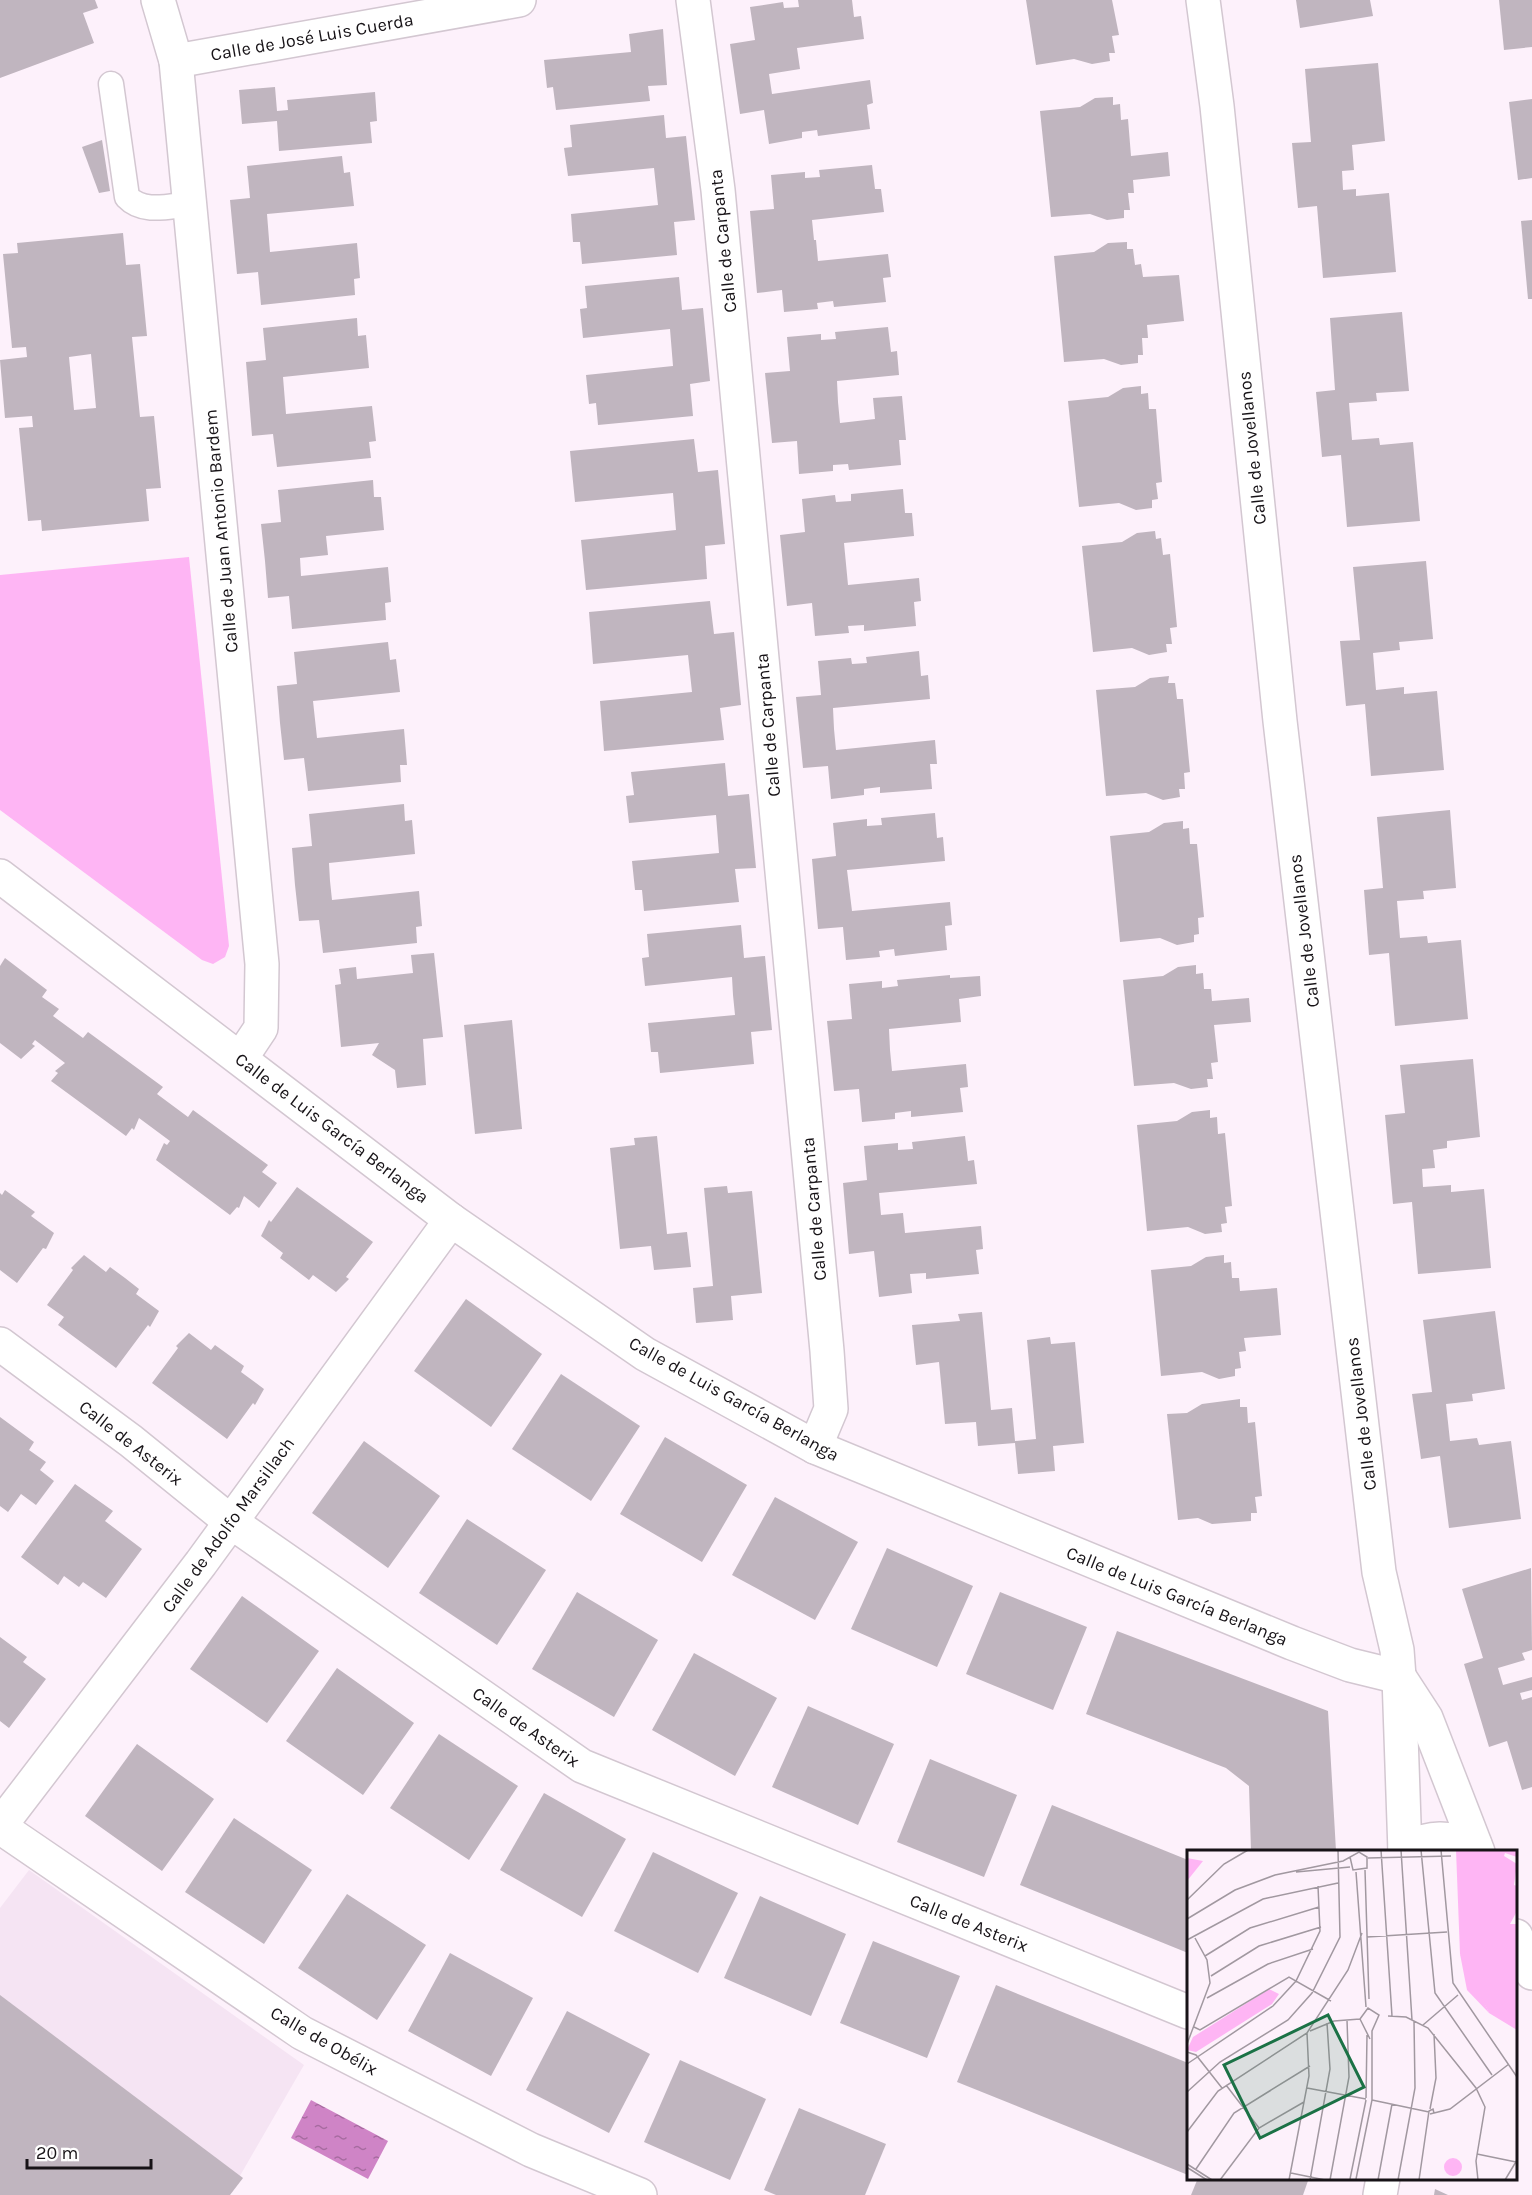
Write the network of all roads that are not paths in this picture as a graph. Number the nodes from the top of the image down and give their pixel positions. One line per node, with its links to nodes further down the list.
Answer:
1 (158, 0): 5 (street, Calle de Juan Antonio Bardem)
2 (519, 0): 5 (street, Calle de José Luis Cuerda)
3 (693, 0): 12 (street, Calle de Carpanta)
4 (1203, 0): 14 (street, Calle de Jovellanos)
5 (176, 61): 7 (street, Calle de Juan Antonio Bardem)
6 (111, 84): 7 (lane)
7 (190, 204): 9 (street, Calle de Juan Antonio Bardem)
8 (0, 876): 9 (street, Calle de Luis García Berlanga)
9 (241, 1059): 10 (street, Calle de Luis García Berlanga)
10 (451, 1220): 12 (street, Calle de Luis García Berlanga); 13 (street, Calle de Adolfo Marsillach)
11 (0, 1344): 13 (street, Calle de Asterix)
12 (815, 1447): 14 (street, Calle de Luis García Berlanga)
13 (231, 1522): 15 (street, Calle de Adolfo Marsillach); 20 (street, Calle de Asterix)
14 (1399, 1677): 16 (street, Calle de Jovellanos); 17 (street)
15 (0, 1827): 22 (street, Calle de Obélix)
16 (1476, 1848): 17 (street, Calle de Jovellanos)
17 (1405, 1850)
18 (1517, 1940): 19 (street)
19 (1532, 1973)
20 (1187, 2012)
21 (1383, 2180): 23 (street)
22 (640, 2195)
23 (1380, 2195)

